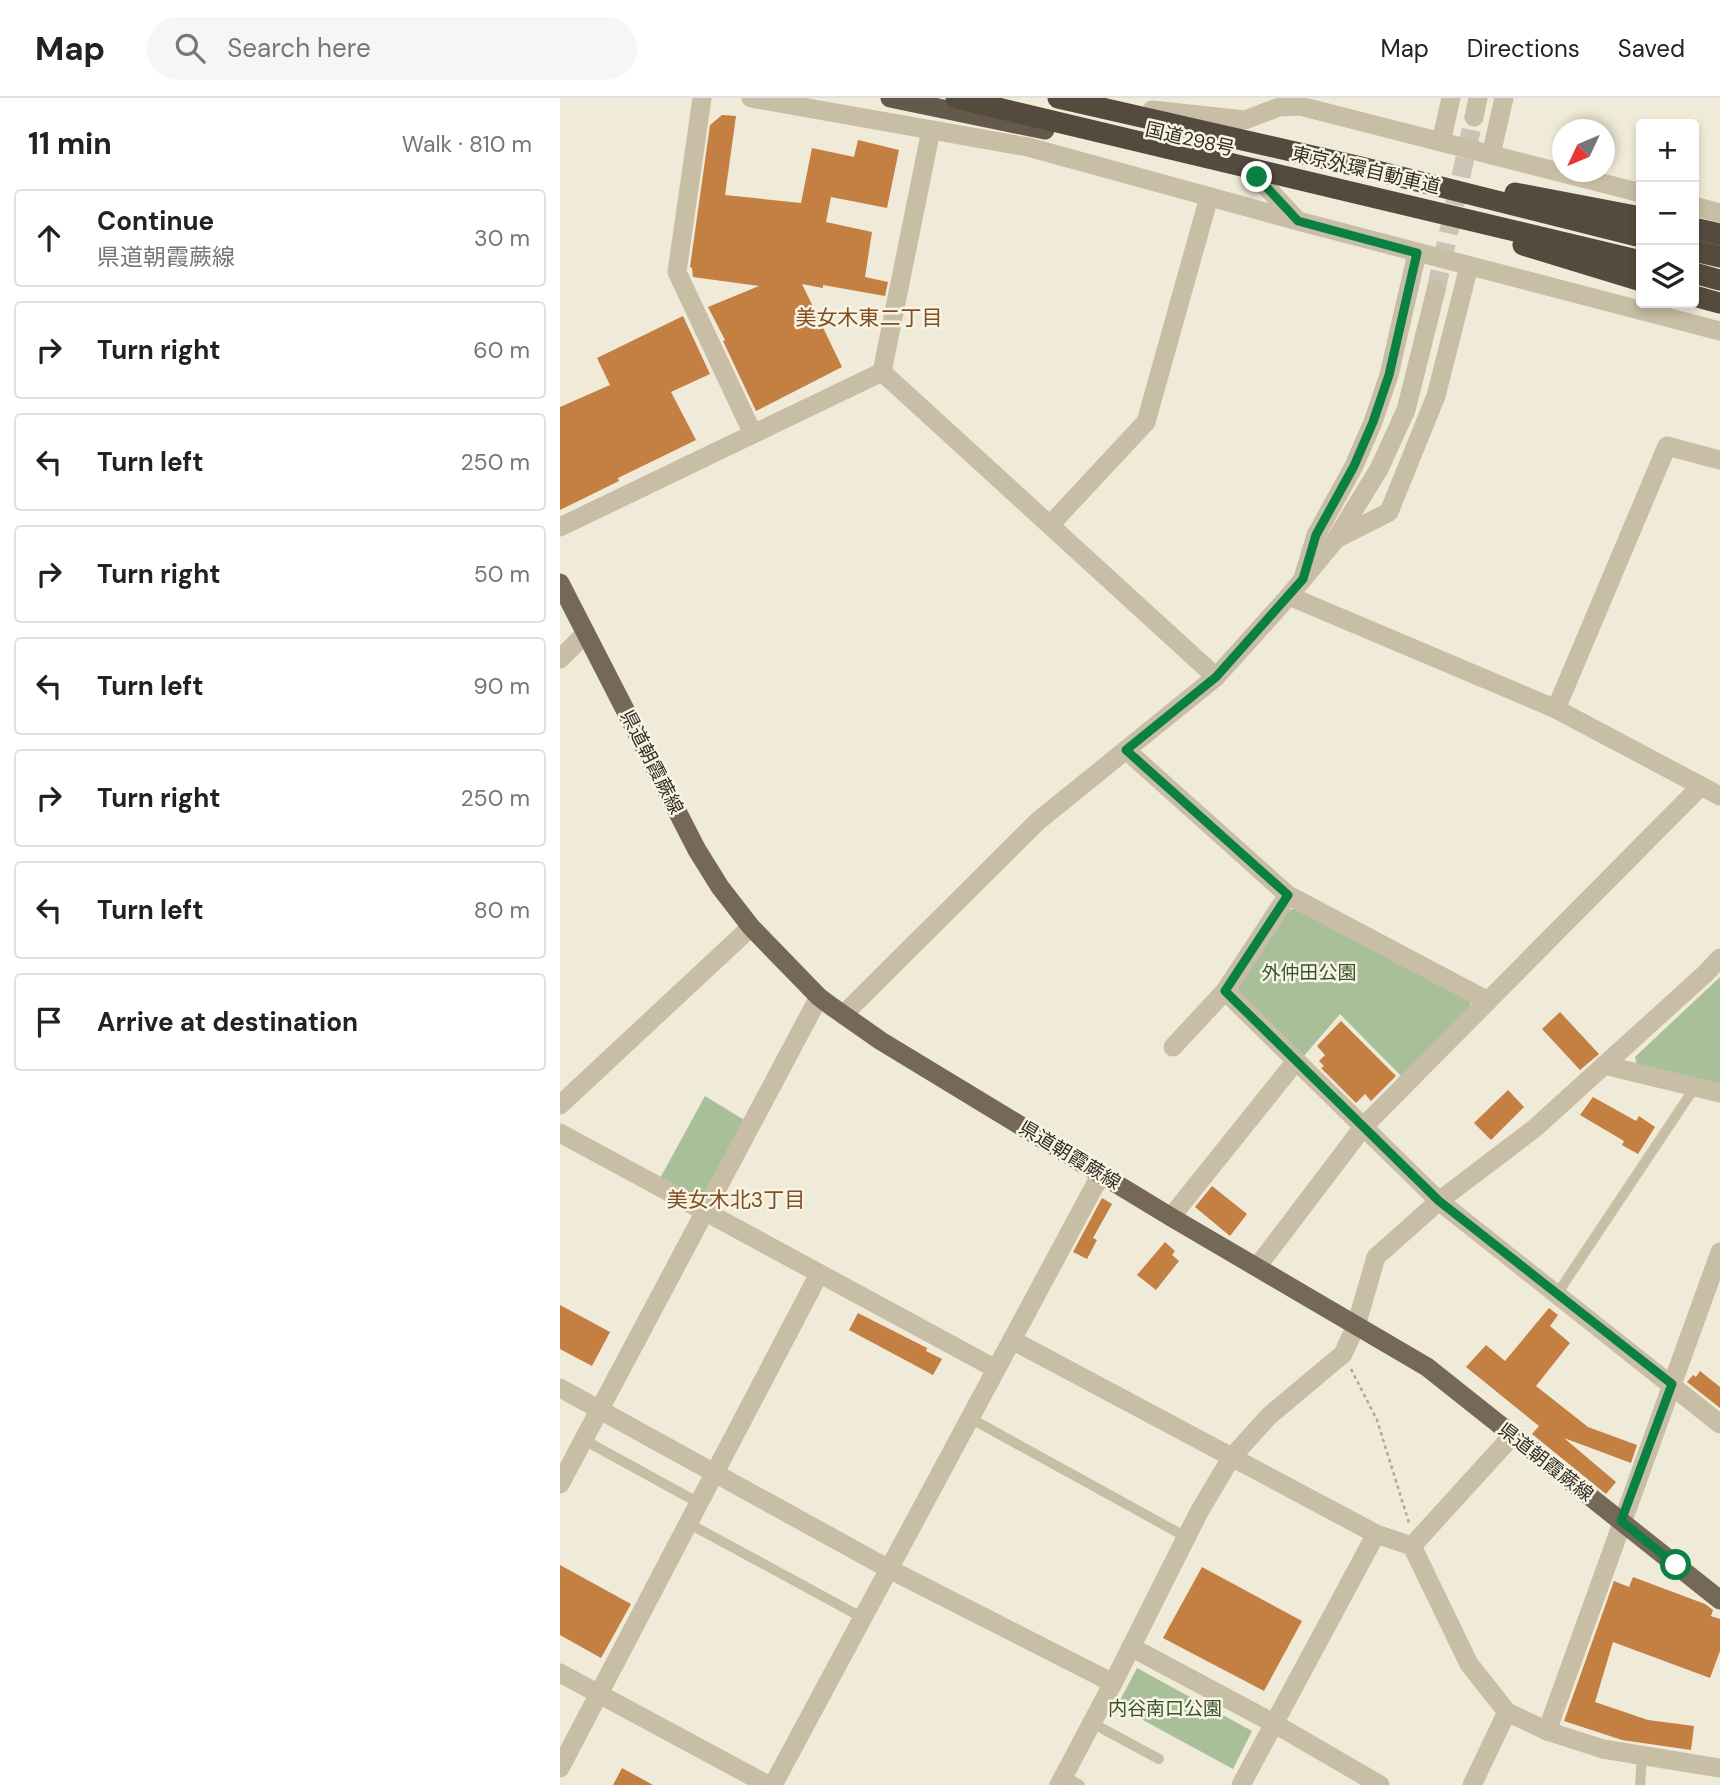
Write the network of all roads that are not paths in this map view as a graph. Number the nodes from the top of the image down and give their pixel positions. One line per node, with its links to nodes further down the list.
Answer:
1 (702, 98): 45 (street)
2 (751, 98): 11 (street)
3 (890, 98): 15 (highway, 国道298号)
4 (956, 98): 16 (highway, 東京外環自動車道, bridge)
5 (1058, 98): 14 (highway, 東京外環自動車道, bridge)
6 (1102, 98): 10 (highway, 国道298号)
7 (1451, 98): 12 (street)
8 (1504, 98): 13 (street)
9 (1271, 103): 10 (street); 12 (street)
10 (1152, 110): 23 (highway, 国道298号)
11 (931, 130): 18 (street); 44 (street)
12 (1441, 142): 13 (street)
13 (1491, 155): 17 (street)
14 (1361, 167): 21 (highway, bridge); 26 (highway, 東京外環自動車道, bridge)
15 (1257, 177): 22 (street); 34 (highway, 国道298号)
16 (1355, 191): 32 (highway, 東京外環自動車道, bridge); 36 (highway, bridge)
17 (1636, 192)
18 (1209, 197): 22 (street); 47 (street)
19 (1699, 207): 20 (street)
20 (1720, 213)
21 (1636, 216)
22 (1298, 221): 30 (street)
23 (1636, 225)
24 (1699, 229): 25 (highway)
25 (1720, 234)
26 (1636, 236)
27 (1699, 240): 28 (highway)
28 (1720, 245)
29 (1699, 252): 31 (highway)
30 (1417, 253): 33 (street); 50 (street)
31 (1720, 257)
32 (1636, 260)
33 (1469, 266): 43 (street); 49 (street)
34 (1636, 273)
35 (1699, 274): 37 (highway)
36 (1636, 279)
37 (1720, 280)
38 (1699, 288): 40 (highway)
39 (1436, 290): 49 (street)
40 (1720, 292)
41 (1699, 297): 42 (highway)
42 (1720, 303)
43 (1720, 331)
44 (882, 372): 45 (street); 47 (street)
45 (753, 434): 48 (street)
46 (1720, 460): 56 (street)
47 (1050, 525): 55 (street)
48 (560, 527)
49 (1336, 539): 50 (street)
50 (1303, 579): 52 (street)
51 (560, 583): 53 (main road, 県道朝霞蕨線)
52 (1289, 596): 55 (street); 56 (street)
53 (586, 633): 54 (street); 61 (main road, 県道朝霞蕨線)
54 (560, 659)
55 (1216, 677): 57 (street)
56 (1556, 709): 58 (street)
57 (1126, 750): 60 (street); 66 (street)
58 (1701, 786): 59 (street); 65 (street)
59 (1720, 796)
60 (1288, 895): 63 (street); 65 (street)
61 (751, 927): 64 (main road, 県道朝霞蕨線); 72 (street)
62 (1720, 958): 69 (street)
63 (1225, 991): 67 (street); 68 (street)
64 (819, 997): 66 (main road, 県道朝霞蕨線); 77 (street)
65 (1488, 1000): 73 (street)
66 (843, 1015): 75 (main road, 県道朝霞蕨線)
67 (1173, 1046)
68 (1297, 1061): 73 (street); 78 (street)
69 (1604, 1065): 70 (street); 76 (street)
70 (1695, 1087): 71 (street); 82 (lane)
71 (1720, 1093)
72 (560, 1105)
73 (1364, 1126): 76 (street); 80 (street)
74 (560, 1133): 77 (street)
75 (1101, 1174): 78 (main road, 県道朝霞蕨線); 84 (street)
76 (1439, 1201): 82 (street); 83 (street)
77 (706, 1213): 81 (street); 88 (street)
78 (1171, 1217): 80 (main road, 県道朝霞蕨線)
79 (1720, 1252): 86 (street)
80 (1257, 1267): 83 (main road, 県道朝霞蕨線)
81 (819, 1274): 85 (street); 94 (street)
82 (1557, 1294): 86 (street)
83 (1356, 1326): 91 (main road, 県道朝霞蕨線); 93 (street)
84 (1012, 1340): 85 (street); 93 (street)
85 (996, 1369): 89 (street)
86 (1672, 1384): 90 (street); 97 (street)
87 (560, 1388): 88 (street)
88 (600, 1410): 92 (street); 94 (street)
89 (970, 1418): 100 (lane); 102 (street)
90 (1720, 1423)
91 (1513, 1435): 97 (main road, 県道朝霞蕨線); 101 (street)
92 (584, 1440): 95 (street); 96 (lane)
93 (1231, 1458): 99 (street); 100 (street)
94 (715, 1472): 96 (street); 102 (street)
95 (560, 1484)
96 (699, 1503): 98 (street)
97 (1621, 1521): 103 (main road, 県道朝霞蕨線); 112 (street)
98 (688, 1523): 104 (lane); 108 (street)
99 (1376, 1535): 101 (street); 111 (street)
100 (1186, 1537): 105 (street)
101 (1413, 1544): 109 (street)
102 (889, 1569): 104 (street); 107 (street)
103 (1720, 1600)
104 (863, 1618): 118 (street)
105 (1131, 1647): 107 (street); 111 (street)
106 (560, 1673): 108 (street)
107 (1113, 1684): 110 (street)
108 (599, 1694): 115 (street); 118 (street)
109 (1507, 1712): 112 (street); 121 (street)
110 (1092, 1723): 114 (lane); 117 (street)
111 (1275, 1724): 119 (street); 120 (street)
112 (1547, 1731): 113 (street)
113 (1642, 1756): 116 (street); 122 (lane)
114 (1159, 1759)
115 (560, 1768)
116 (1720, 1768)
117 (1067, 1782)
118 (771, 1785)
119 (1241, 1785)
120 (1380, 1785)
121 (1472, 1785)
122 (1640, 1785)

